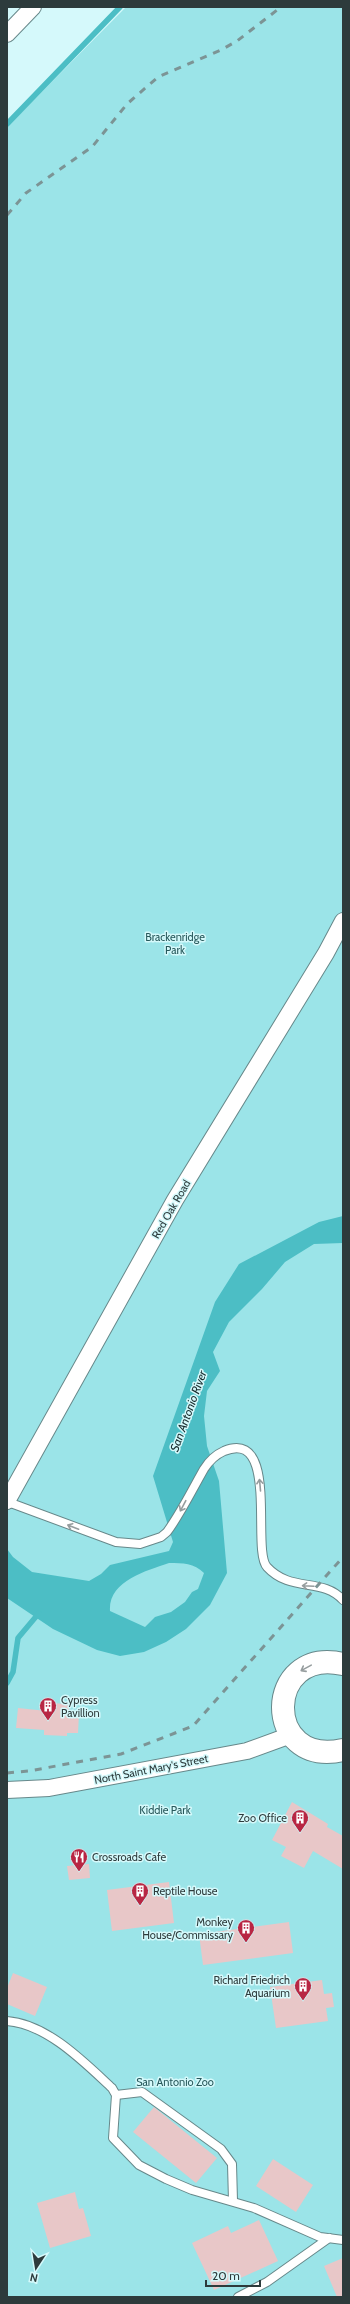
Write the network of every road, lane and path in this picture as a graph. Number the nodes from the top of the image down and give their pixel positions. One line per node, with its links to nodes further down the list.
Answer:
1 (33, 7): 2 (street)
2 (7, 34)
3 (343, 921): 4 (street, Red Oak Road)
4 (7, 1501): 5 (lane, one-way to 4)
5 (343, 1600)
6 (343, 1664): 7 (street, one-way to 7)
7 (291, 1735): 8 (street); 9 (street, North Saint Mary's Street)
8 (343, 1750)
9 (7, 1790)
10 (7, 2021): 11 (lane)
11 (116, 2094): 12 (lane); 12 (lane)
12 (232, 2201): 13 (lane)
13 (329, 2238): 14 (lane); 15 (lane)
14 (343, 2240)
15 (238, 2297)

